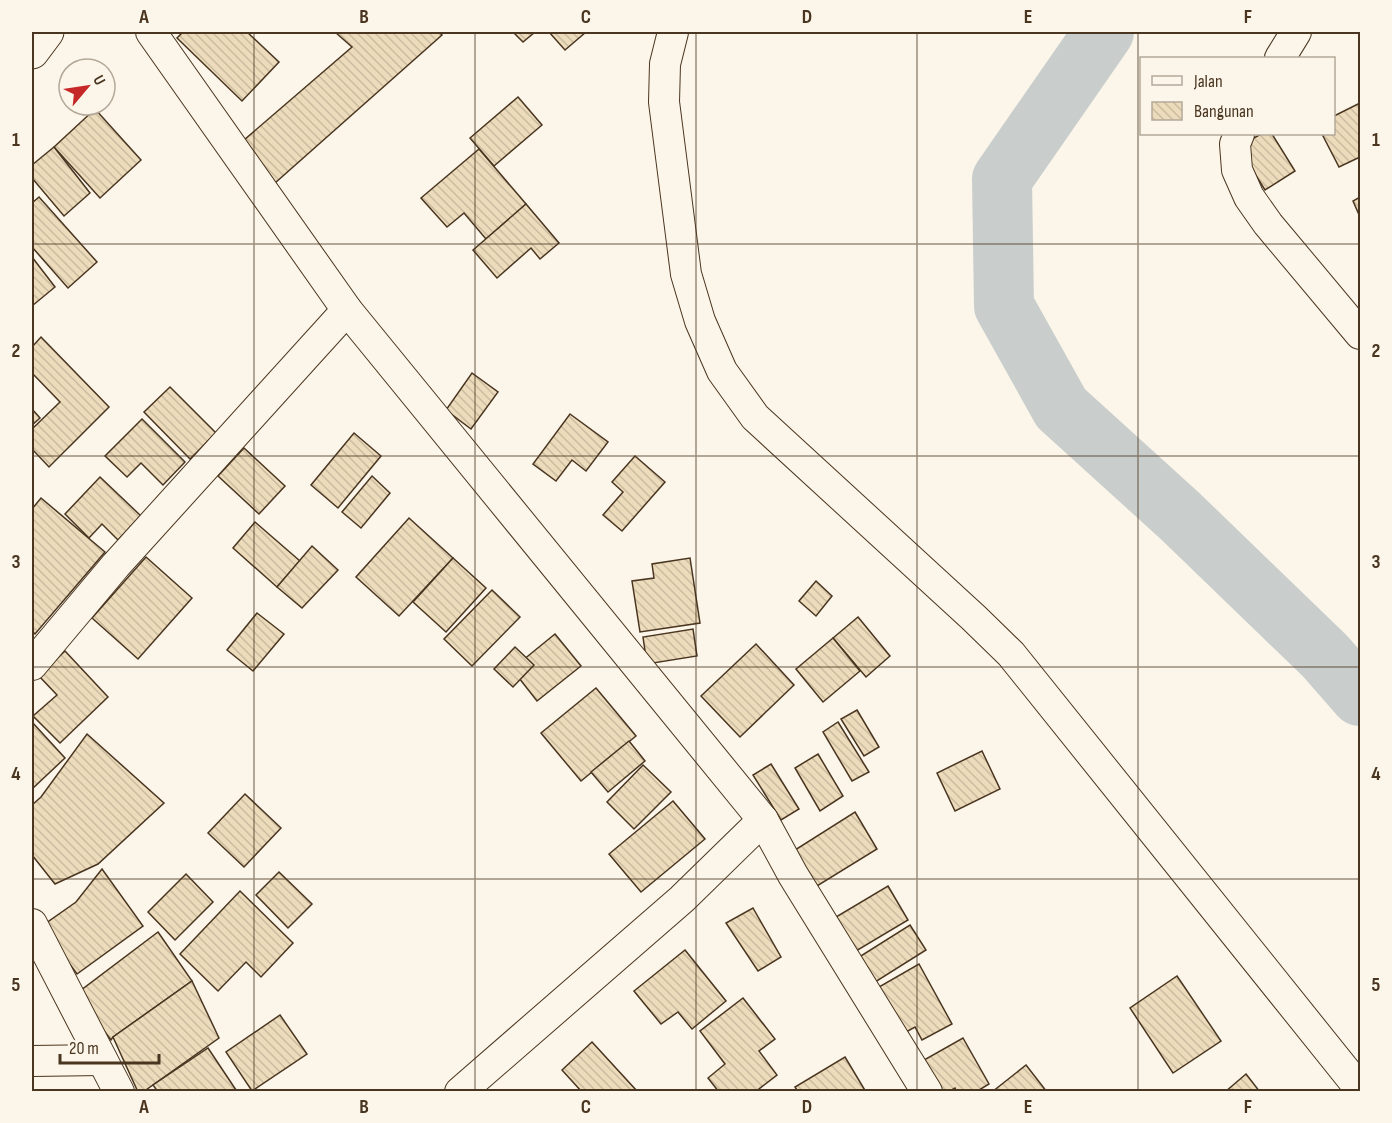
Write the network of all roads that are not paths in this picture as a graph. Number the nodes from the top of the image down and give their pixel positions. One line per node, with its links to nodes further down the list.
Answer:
1 (47, 32): 5 (highway)
2 (151, 32): 8 (street)
3 (673, 32): 15 (street)
4 (1296, 32): 6 (street)
5 (32, 52)
6 (1281, 57)
7 (1239, 135): 9 (street)
8 (347, 310): 10 (street); 11 (street)
9 (1360, 333)
10 (32, 665)
11 (763, 820): 17 (street); 18 (street)
12 (32, 924): 13 (street)
13 (102, 1060): 14 (street); 16 (street)
14 (32, 1061)
15 (1360, 1089)
16 (119, 1092)
17 (460, 1092)
18 (927, 1092)

